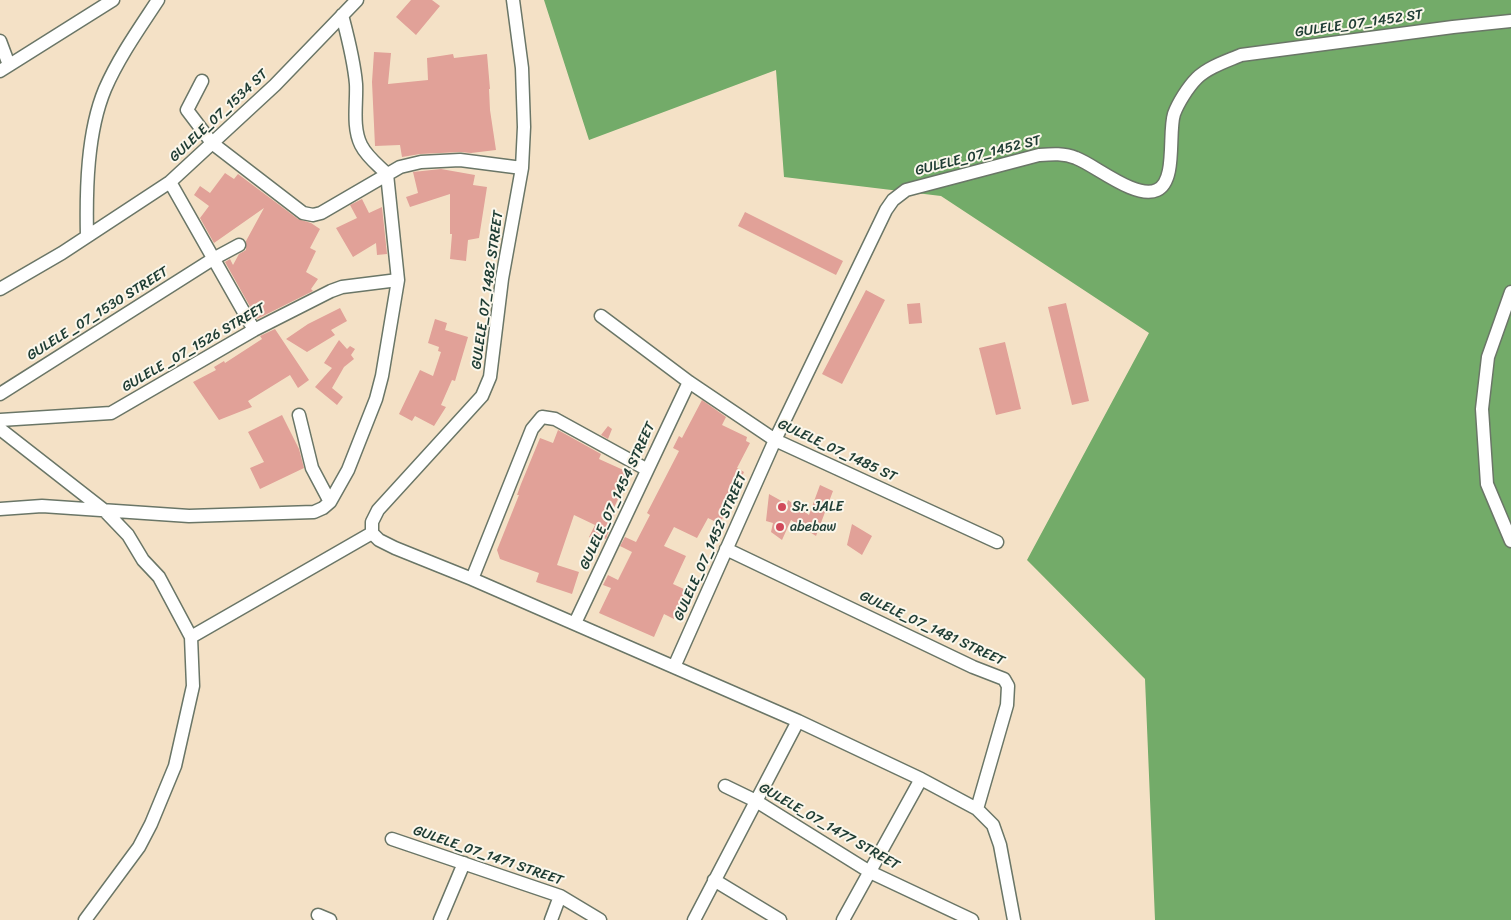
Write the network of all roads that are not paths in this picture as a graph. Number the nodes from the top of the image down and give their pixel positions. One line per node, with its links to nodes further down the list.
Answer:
1 (113, 0): 8 (street)
2 (158, 0): 14 (street)
3 (357, 0): 5 (street, GULELE_07_1534 ST)
4 (513, 0): 11 (street, GULELE_07_1482 STREET)
5 (342, 15): 10 (street, GULELE_07_1534 ST); 12 (street)
6 (1511, 21): 27 (street, GULELE_07_1452 ST)
7 (0, 41): 8 (street)
8 (4, 68)
9 (202, 81): 10 (street)
10 (212, 144): 12 (street); 13 (street, GULELE_07_1534 ST)
11 (522, 168): 12 (street); 32 (street, GULELE_07_1482 STREET)
12 (387, 174): 17 (street)
13 (170, 182): 14 (street, GULELE_07_1534 ST); 16 (street)
14 (87, 236): 18 (street, GULELE_07_1534 ST)
15 (239, 245): 16 (street, GULELE _07_1530 STREET)
16 (213, 259): 21 (street); 23 (street, GULELE _07_1530 STREET)
17 (398, 280): 21 (street, GULELE _07_1526 STREET); 29 (street)
18 (0, 289)
19 (1511, 292): 33 (street)
20 (601, 316): 22 (street, GULELE_07_1485 ST)
21 (254, 330): 25 (street, GULELE _07_1526 STREET)
22 (689, 382): 27 (street, GULELE_07_1485 ST); 28 (street, GULELE_07_1454 STREET)
23 (0, 394)
24 (300, 416): 29 (street)
25 (0, 420)
26 (0, 428): 31 (street)
27 (775, 440): 34 (street, GULELE_07_1485 ST); 35 (street, GULELE_07_1452 STREET)
28 (646, 469): 36 (street); 37 (street, GULELE_07_1454 STREET)
29 (330, 502): 31 (street)
30 (0, 509): 31 (street)
31 (106, 511): 38 (street)
32 (372, 533): 36 (street); 38 (street)
33 (1511, 541)
34 (997, 542)
35 (726, 549): 39 (street, GULELE_07_1452 STREET); 44 (street, GULELE_07_1481 STREET)
36 (472, 579): 37 (street)
37 (575, 623): 39 (street)
38 (191, 637): 50 (street)
39 (674, 668): 40 (street)
40 (798, 721): 41 (street); 43 (street)
41 (920, 779): 44 (street); 47 (street)
42 (724, 786): 43 (street, GULELE_07_1477 STREET)
43 (756, 801): 47 (street, GULELE_07_1477 STREET); 48 (street)
44 (977, 808): 58 (street)
45 (392, 839): 46 (street, GULELE_07_1471 STREET)
46 (464, 863): 49 (street, GULELE_07_1471 STREET); 51 (street)
47 (870, 872): 56 (street); 57 (street, GULELE_07_1477 STREET)
48 (714, 880): 54 (street); 55 (street)
49 (560, 896): 52 (street); 53 (street, GULELE_07_1471 STREET)
50 (85, 920)
51 (440, 920)
52 (552, 920)
53 (600, 920)
54 (694, 920)
55 (780, 920)
56 (843, 920)
57 (972, 920)
58 (1014, 920)

